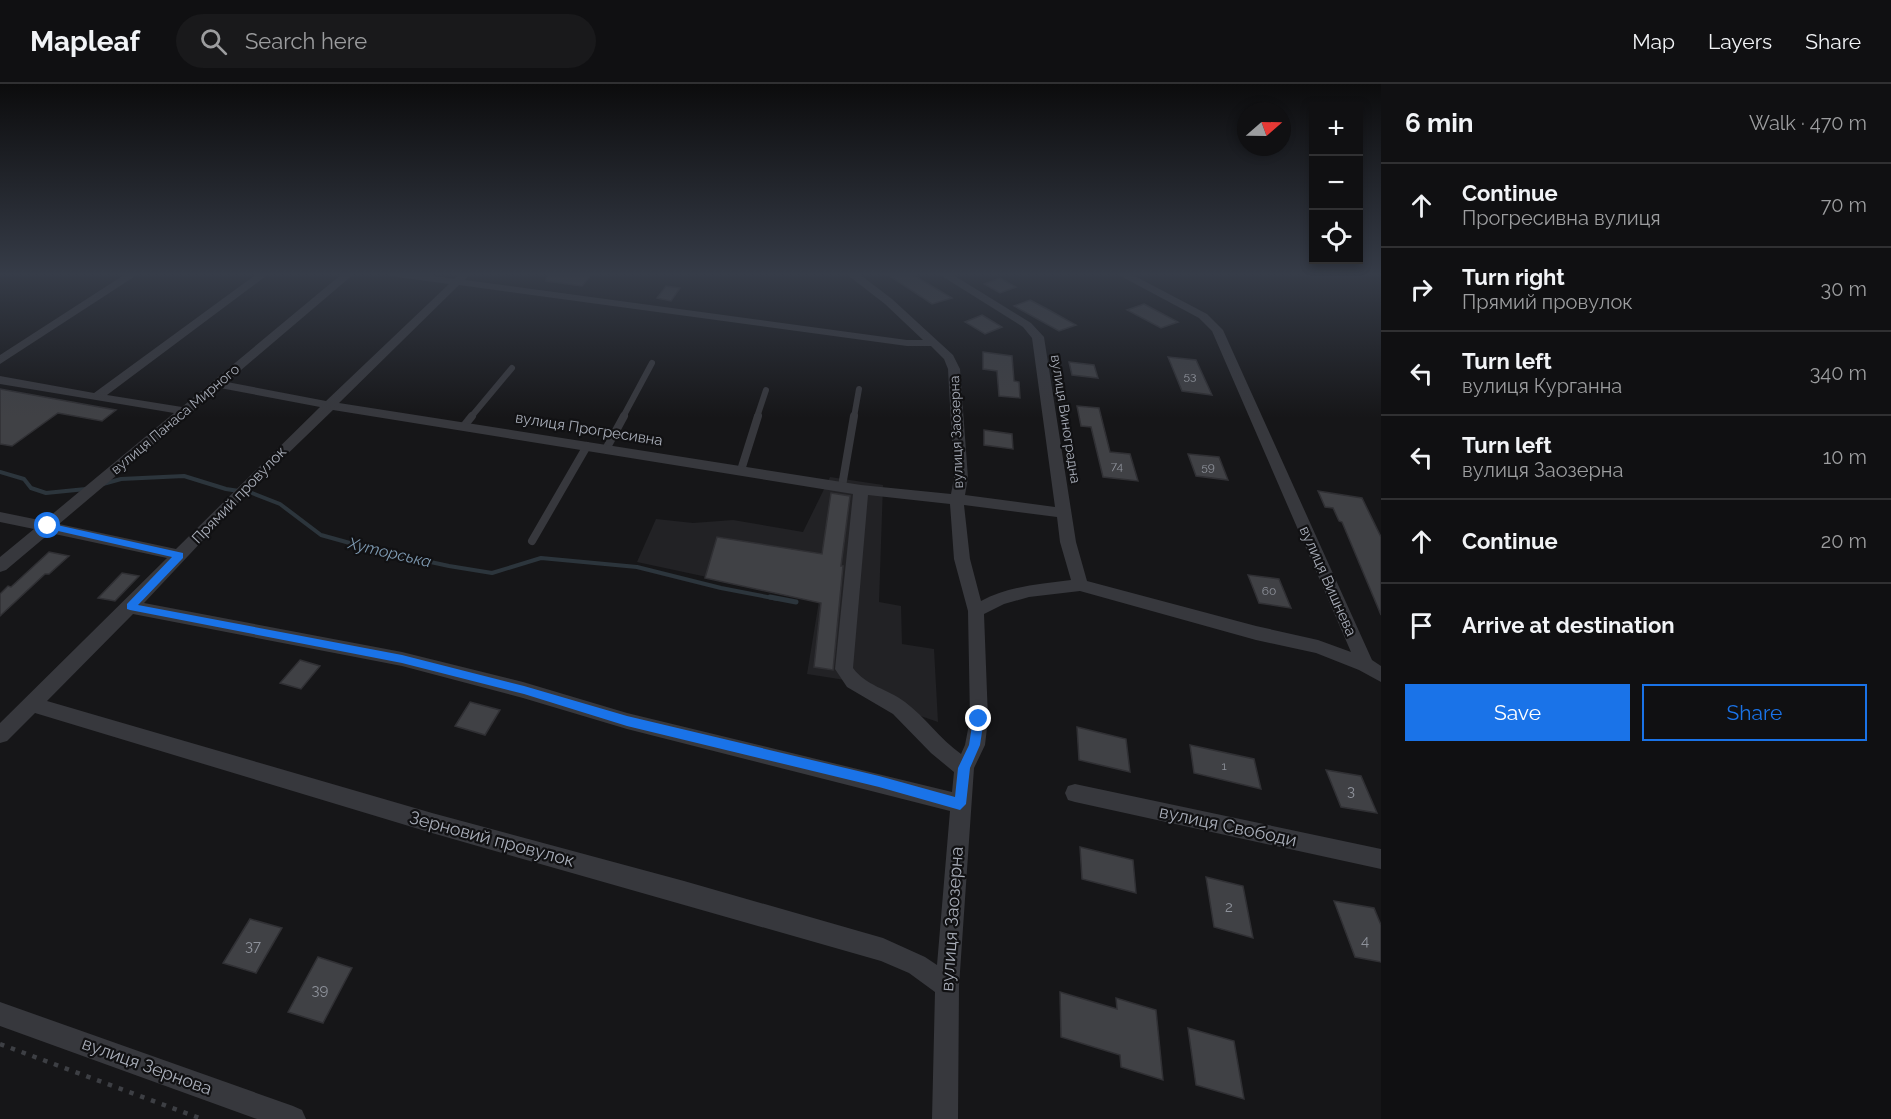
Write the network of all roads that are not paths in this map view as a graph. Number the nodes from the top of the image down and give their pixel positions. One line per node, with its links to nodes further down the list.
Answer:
1 (60, 321): 10 (street)
2 (199, 321): 17 (street)
3 (292, 321): 14 (street, вулиця Панаса Мирного)
4 (416, 321): 18 (street, Прямий провулок)
5 (744, 321): 9 (street)
6 (909, 321): 9 (street, вулиця Заозерна)
7 (1021, 321): 26 (street, вулиця Виноградна)
8 (1208, 321): 35 (street, вулиця Вишнева)
9 (931, 343): 25 (street, вулиця Заозерна)
10 (0, 360)
11 (652, 363): 22 (lane)
12 (512, 368): 20 (lane)
13 (0, 380): 17 (street)
14 (216, 384): 18 (street, вулиця Прогресивна); 19 (street, вулиця Панаса Мирного)
15 (859, 389): 24 (lane)
16 (766, 390): 23 (lane)
17 (96, 397): 19 (street)
18 (328, 405): 20 (street, вулиця Прогресивна); 30 (street, Прямий провулок)
19 (183, 411): 28 (street, вулиця Панаса Мирного)
20 (464, 426): 21 (street, вулиця Прогресивна)
21 (587, 446): 22 (street, вулиця Прогресивна); 29 (lane)
22 (606, 449): 23 (street, вулиця Прогресивна)
23 (741, 470): 24 (street, вулиця Прогресивна)
24 (852, 488): 25 (street, вулиця Прогресивна); 39 (street)
25 (957, 501): 26 (street, вулиця Прогресивна); 34 (street, вулиця Заозерна)
26 (1065, 513): 32 (street, вулиця Виноградна)
27 (0, 517): 28 (street)
28 (48, 526): 30 (street); 31 (street, вулиця Панаса Мирного)
29 (532, 541)
30 (179, 555): 33 (street, Прямий провулок)
31 (0, 566)
32 (1080, 585): 34 (street); 35 (street, вулиця Вишнева)
33 (130, 607): 37 (street, Прямий провулок); 41 (street)
34 (976, 611): 39 (street, вулиця Заозерна)
35 (1365, 665): 36 (street)
36 (1381, 675)
37 (32, 704): 38 (street, Прямий провулок); 43 (street, Зерновий провулок)
38 (0, 735)
39 (964, 768): 41 (street, вулиця Заозерна)
40 (1075, 793): 42 (street, вулиця Свободи)
41 (960, 804): 43 (street, вулиця Заозерна)
42 (1381, 859)
43 (947, 986): 46 (street, вулиця Заозерна)
44 (0, 1014): 45 (street, вулиця Зернова)
45 (293, 1119)
46 (945, 1119)

